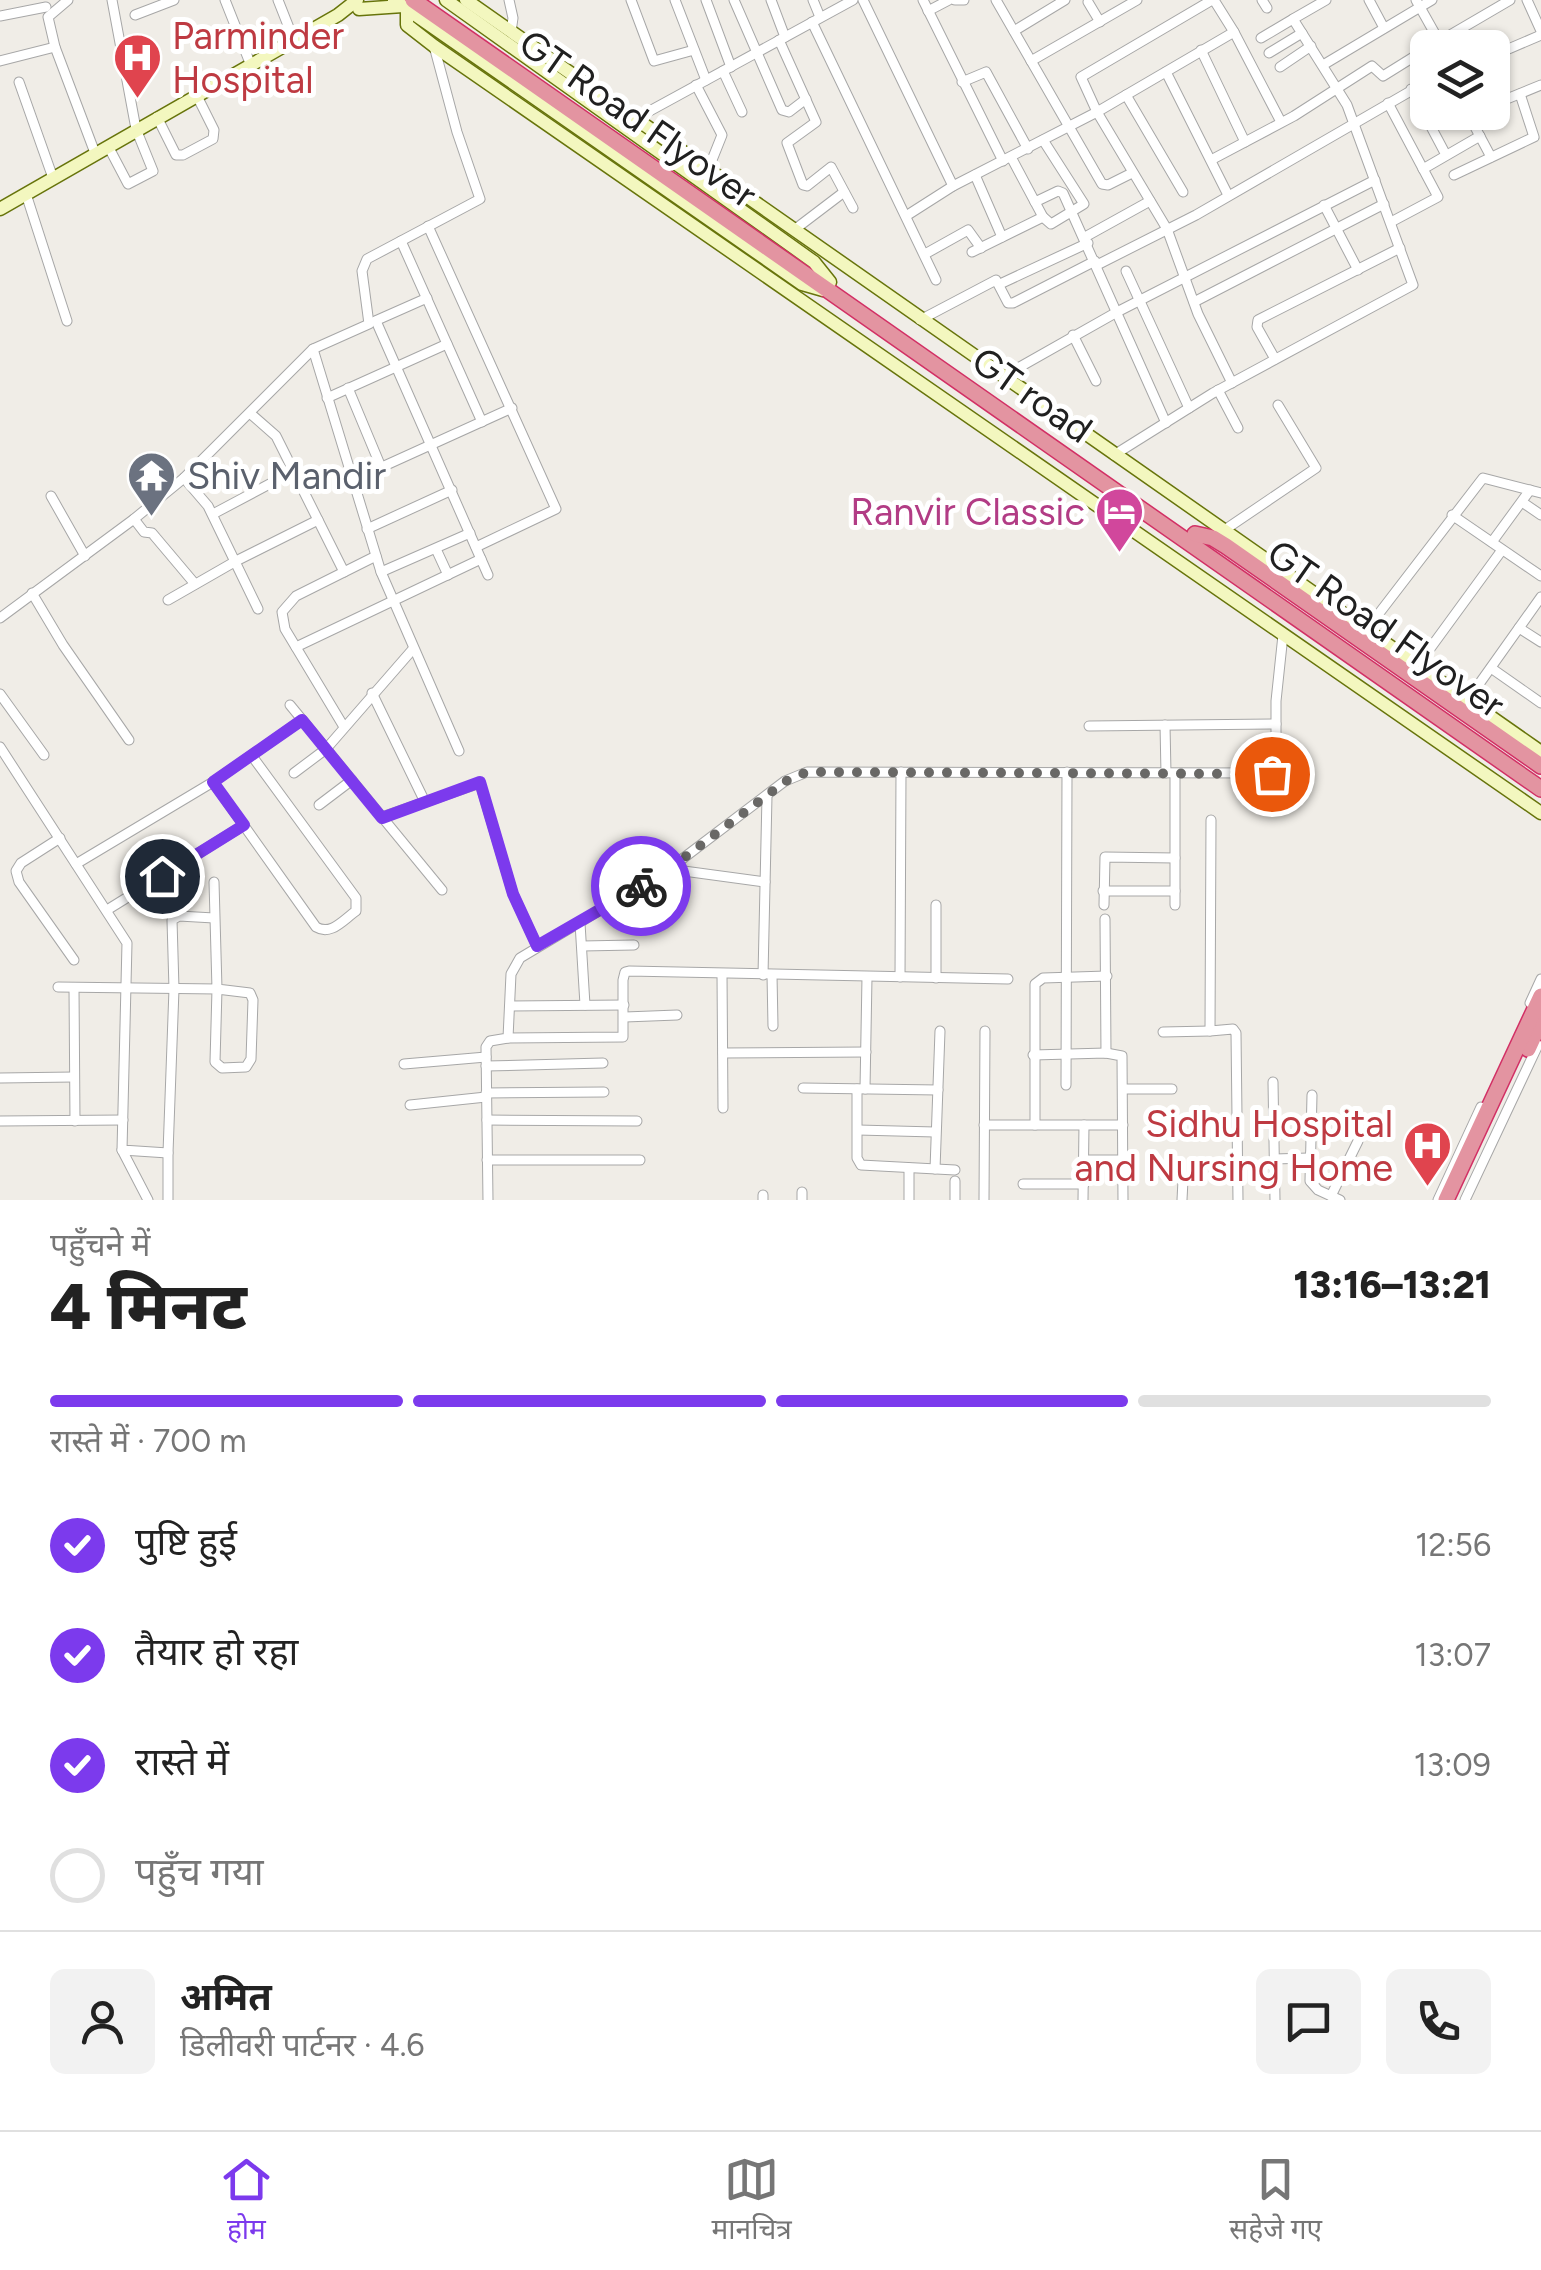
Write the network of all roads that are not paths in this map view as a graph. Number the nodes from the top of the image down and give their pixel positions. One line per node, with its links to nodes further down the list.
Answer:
1 (68, 0): 37 (street)
2 (112, 0): 91 (street)
3 (174, 0): 30 (street)
4 (225, 0): 66 (street)
5 (278, 0): 52 (street)
6 (374, 0): 33 (street)
7 (427, 0): 82 (highway, GT Road Flyover)
8 (446, 0): 143 (street)
9 (466, 0): 48 (street)
10 (509, 0): 48 (street)
11 (631, 0): 59 (street)
12 (676, 0): 59 (street)
13 (706, 0): 69 (street)
14 (734, 0): 61 (street)
15 (771, 0): 53 (street)
16 (812, 0): 42 (street)
17 (863, 0): 113 (street)
18 (923, 0): 38 (street)
19 (952, 0): 20 (street); 38 (street)
20 (964, 0)
21 (1065, 0): 47 (street)
22 (1137, 0): 36 (street)
23 (1213, 0): 49 (street); 85 (street)
24 (1326, 0): 41 (street)
25 (1370, 0): 44 (street)
26 (1432, 0): 34 (street)
27 (1510, 0): 46 (street)
28 (1527, 0): 51 (street)
29 (999, 1): 47 (street)
30 (161, 2): 39 (street)
31 (845, 2): 42 (street)
32 (1088, 2): 43 (street)
33 (354, 3): 35 (street); 52 (street)
34 (1418, 3): 44 (street); 45 (street)
35 (404, 4): 56 (street); 82 (highway, GT Road Flyover); 143 (street)
36 (1121, 4): 43 (street)
37 (47, 8): 40 (street); 55 (street)
38 (928, 11): 73 (street)
39 (135, 15)
40 (0, 16)
41 (1292, 18): 50 (street); 54 (street)
42 (816, 20): 53 (street); 125 (street)
43 (1100, 22): 65 (street)
44 (1384, 28): 67 (street)
45 (1426, 30)
46 (1458, 30)
47 (1014, 31): 65 (street)
48 (511, 32): 87 (street)
49 (1234, 32): 60 (street); 88 (street)
50 (1302, 33): 57 (street); 62 (street)
51 (1541, 33): 58 (street)
52 (292, 38): 66 (street)
53 (782, 38): 61 (street); 81 (street)
54 (1260, 38)
55 (55, 46): 64 (street); 100 (street)
56 (434, 46): 128 (street); 211 (street)
57 (1311, 46): 67 (street); 68 (street)
58 (1510, 48)
59 (694, 50): 72 (street)
60 (1200, 50): 70 (street); 96 (street)
61 (755, 53): 69 (street); 81 (street)
62 (1269, 53)
63 (1410, 59): 75 (street)
64 (0, 61)
65 (1031, 61): 90 (street)
66 (250, 63): 77 (street)
67 (1323, 65): 75 (street)
68 (1280, 67)
69 (727, 69): 72 (street); 84 (street)
70 (1166, 72): 79 (street); 104 (street)
71 (18, 82): 111 (street)
72 (702, 82): 87 (street); 107 (street)
73 (962, 82): 98 (street); 103 (street)
74 (1541, 85): 78 (street)
75 (1338, 88): 88 (street); 89 (street)
76 (1410, 90): 83 (street)
77 (196, 94): 86 (street); 99 (street)
78 (1520, 94): 80 (street); 102 (street)
79 (1126, 95): 85 (street); 115 (street)
80 (1510, 98)
81 (806, 99): 114 (street)
82 (562, 100): 143 (highway, GT Road Flyover)
83 (1388, 103): 89 (street); 106 (street)
84 (742, 112)
85 (1097, 112): 90 (street); 108 (street)
86 (157, 117): 91 (street); 99 (street)
87 (635, 119): 107 (street)
88 (1282, 122): 96 (street)
89 (1355, 123): 112 (street); 117 (street)
90 (1067, 128): 95 (street); 108 (street)
91 (136, 129): 97 (street); 105 (street)
92 (1433, 130): 101 (street)
93 (1477, 130): 94 (street)
94 (1480, 136): 101 (street); 102 (street)
95 (1043, 140): 98 (street); 124 (street)
96 (1245, 142): 104 (street)
97 (108, 146): 100 (street); 105 (street)
98 (1028, 148): 103 (street)
99 (174, 152): 105 (street)
100 (95, 153): 111 (street)
101 (1446, 154): 106 (street)
102 (1491, 157): 110 (street)
103 (1007, 159): 109 (street); 119 (street)
104 (1211, 160): 117 (street)
105 (151, 164)
106 (1423, 168): 127 (street)
107 (708, 170): 131 (street)
108 (1132, 172): 118 (street)
109 (975, 175): 113 (street); 132 (street)
110 (1454, 175)
111 (53, 178): 116 (street)
112 (1375, 180): 120 (street); 121 (street)
113 (953, 186): 125 (street)
114 (844, 192): 122 (street); 131 (street)
115 (1183, 192)
116 (26, 194): 123 (street); 149 (street)
117 (1228, 196): 130 (street)
118 (1150, 201): 130 (street); 133 (street)
119 (1035, 202): 124 (street); 126 (street)
120 (1384, 204): 127 (street); 129 (street)
121 (1324, 205): 129 (street); 140 (street)
122 (854, 208)
123 (0, 209)
124 (1073, 211): 126 (street); 133 (street)
125 (906, 216): 136 (street)
126 (1042, 217): 132 (street)
127 (1391, 222): 135 (street)
128 (428, 226): 134 (street); 163 (street)
129 (1335, 227): 138 (street); 146 (street)
130 (1168, 229): 137 (street); 140 (street)
131 (794, 230): 148 (street)
132 (1002, 237): 136 (street)
133 (1086, 240): 137 (street); 142 (street)
134 (402, 241): 144 (street); 150 (street)
135 (1400, 248): 138 (street); 154 (street)
136 (925, 254): 141 (street)
137 (1096, 263): 142 (street); 147 (street)
138 (1358, 270): 154 (street)
139 (1126, 271): 145 (street)
140 (1186, 278): 145 (street); 146 (street)
141 (936, 280)
142 (1000, 284): 148 (street)
143 (828, 286): 187 (highway, GT road); 192 (highway, GT road)
144 (427, 298): 150 (street); 152 (street)
145 (1138, 302): 147 (street); 164 (street)
146 (1194, 302): 158 (street)
147 (1117, 312): 151 (street); 167 (street)
148 (920, 320): 156 (street)
149 (67, 321)
150 (373, 322): 153 (street); 155 (street)
151 (1073, 336): 156 (street); 157 (street)
152 (447, 344): 155 (street); 166 (street)
153 (313, 349): 161 (street); 165 (street)
154 (1275, 360): 158 (street)
155 (396, 367): 159 (street); 169 (street)
156 (1002, 378): 170 (street)
157 (1096, 381)
158 (1232, 383): 160 (street)
159 (348, 388): 161 (street); 171 (street)
160 (1218, 390): 164 (street); 168 (street)
161 (327, 398): 174 (street)
162 (1278, 405): 185 (street)
163 (512, 408): 166 (street); 189 (street)
164 (1189, 408): 167 (street)
165 (252, 414): 172 (street); 173 (street)
166 (482, 422): 169 (street)
167 (1166, 422): 170 (street)
168 (1238, 428)
169 (431, 445): 171 (street); 175 (street)
170 (1114, 455): 185 (street)
171 (381, 467): 174 (street)
172 (294, 471): 179 (street); 183 (street)
173 (184, 478): 179 (street); 182 (street)
174 (351, 481): 184 (street)
175 (452, 490): 184 (street); 186 (street)
176 (1536, 492): 178 (street); 181 (street)
177 (51, 496): 193 (street)
178 (1522, 502): 180 (street); 188 (street)
179 (212, 514): 196 (street)
180 (1541, 514)
181 (1452, 515): 188 (street); 210 (street)
182 (134, 520): 193 (street); 202 (street)
183 (318, 520): 196 (street); 197 (street)
184 (367, 529): 194 (street)
185 (1223, 531): 210 (street)
186 (470, 533): 189 (street); 190 (street)
187 (1194, 534): 223 (highway, GT Road Flyover); 235 (highway)
188 (1492, 542): 191 (street)
189 (476, 547): 195 (street)
190 (436, 548): 198 (street); 199 (street)
191 (1502, 550): 201 (street); 215 (street)
192 (1201, 552): 223 (highway, GT Road Flyover); 245 (highway)
193 (85, 556): 203 (street)
194 (376, 556): 197 (street); 198 (street)
195 (481, 559): 199 (street); 200 (street)
196 (236, 561): 202 (street); 207 (street)
197 (344, 572): 213 (street)
198 (381, 572): 206 (street)
199 (448, 575): 206 (street)
200 (488, 575)
201 (1541, 576)
202 (196, 584): 205 (street)
203 (32, 592): 208 (street); 228 (street)
204 (1541, 597): 209 (street)
205 (168, 600)
206 (394, 601): 213 (street); 214 (street)
207 (258, 610)
208 (0, 618)
209 (1519, 628): 212 (street); 216 (street)
210 (1367, 630): 215 (street)
211 (1282, 635): 224 (street); 248 (street)
212 (1541, 642)
213 (296, 647): 227 (street)
214 (412, 649): 217 (street); 231 (street)
215 (1418, 665): 219 (street)
216 (1491, 668): 219 (street); 220 (street)
217 (372, 693): 227 (street); 246 (street)
218 (0, 694): 233 (street)
219 (1468, 701): 232 (street)
220 (1541, 703)
221 (290, 706): 222 (street)
222 (302, 720): 230 (street); 234 (street)
223 (1452, 721): 240 (highway, GT Road Flyover); 243 (highway, GT Road Flyover)
224 (1276, 724): 225 (street); 239 (street)
225 (1165, 725): 226 (street); 239 (street)
226 (1089, 726)
227 (344, 727): 230 (street)
228 (129, 740)
229 (0, 746): 252 (street)
230 (326, 749): 238 (street); 241 (street)
231 (459, 751)
232 (1541, 752)
233 (44, 755)
234 (252, 756): 242 (street); 251 (street)
235 (1541, 766)
236 (901, 772): 237 (street); 244 (street); 276 (street)
237 (1068, 772): 239 (street); 278 (street)
238 (294, 773)
239 (1170, 774): 253 (street)
240 (1541, 778)
241 (352, 780): 247 (street); 249 (street)
242 (213, 782): 251 (street); 254 (street)
243 (1541, 789)
244 (767, 796): 255 (street); 257 (street)
245 (1541, 800)
246 (425, 802): 249 (street); 269 (street)
247 (319, 805)
248 (1541, 813)
249 (382, 818): 258 (street)
250 (1211, 820): 294 (street)
251 (244, 825): 264 (street)
252 (60, 838): 254 (street); 271 (street)
253 (1175, 858): 259 (street); 260 (street)
254 (76, 864): 264 (street)
255 (669, 869): 257 (street); 267 (street)
256 (214, 882): 265 (street)
257 (765, 882): 273 (street)
258 (442, 890)
259 (1103, 890): 260 (street); 262 (street)
260 (1175, 891): 263 (street)
261 (936, 905): 277 (street)
262 (1104, 905)
263 (1176, 905)
264 (106, 910): 283 (street)
265 (214, 918): 284 (street); 285 (street)
266 (1105, 919): 274 (street)
267 (580, 923): 269 (street); 270 (street)
268 (634, 944): 270 (street)
269 (537, 946): 289 (street)
270 (582, 946): 287 (street)
271 (74, 960)
272 (722, 974): 273 (street); 288 (street); 301 (street)
273 (768, 975): 275 (street); 293 (street)
274 (1106, 976): 278 (street); 302 (street)
275 (867, 977): 276 (street); 300 (street)
276 (900, 978): 277 (street)
277 (936, 978): 279 (street)
278 (1066, 978): 303 (street); 304 (street)
279 (1008, 979)
280 (1541, 979): 360 (street)
281 (58, 988): 282 (street)
282 (74, 988): 283 (street); 309 (street)
283 (126, 988): 284 (street); 323 (street)
284 (174, 989): 285 (street); 336 (street)
285 (217, 989): 285 (street)
286 (1541, 996): 361 (highway)
287 (585, 1005): 288 (street); 289 (street)
288 (624, 1005): 291 (street)
289 (510, 1006): 298 (street)
290 (676, 1015): 291 (street)
291 (625, 1018): 298 (street)
292 (1541, 1022): 362 (highway)
293 (772, 1026)
294 (1210, 1030): 297 (street); 358 (street)
295 (940, 1031): 317 (street)
296 (986, 1031): 328 (street)
297 (1162, 1032)
298 (508, 1038): 305 (street)
299 (1541, 1038): 307 (street)
300 (866, 1052): 301 (street); 315 (street)
301 (723, 1053): 322 (street)
302 (1106, 1053): 303 (street); 316 (street)
303 (1065, 1054): 304 (street); 312 (street)
304 (1033, 1055): 329 (street)
305 (486, 1061): 306 (street); 308 (street); 319 (street)
306 (603, 1063)
307 (1535, 1063): 363 (street)
308 (404, 1064)
309 (74, 1077): 310 (street); 326 (street)
310 (0, 1078)
311 (1272, 1082): 338 (street)
312 (1066, 1086)
313 (803, 1088): 315 (street)
314 (1172, 1088): 316 (street)
315 (861, 1089): 317 (street); 332 (street)
316 (1123, 1089): 331 (street)
317 (938, 1090): 333 (street)
318 (604, 1092): 319 (street)
319 (486, 1095): 321 (street); 324 (street)
320 (1312, 1095): 337 (street)
321 (410, 1105)
322 (723, 1108)
323 (123, 1120): 326 (street); 335 (street)
324 (487, 1120): 327 (street); 339 (street)
325 (0, 1121): 326 (street)
326 (75, 1121)
327 (638, 1121)
328 (984, 1125): 329 (street); 354 (street)
329 (1035, 1125): 330 (street)
330 (1084, 1126): 331 (street); 341 (street)
331 (1123, 1126): 342 (street)
332 (858, 1130): 333 (street); 343 (street)
333 (935, 1132): 344 (street)
334 (1358, 1141): 348 (street)
335 (122, 1150): 336 (street); 349 (street)
336 (168, 1153): 350 (street)
337 (1309, 1158): 338 (street); 348 (street)
338 (1274, 1159): 359 (street)
339 (487, 1160): 340 (street); 351 (street)
340 (640, 1160)
341 (1085, 1160): 342 (street); 347 (street)
342 (1123, 1160): 356 (street)
343 (910, 1168): 344 (street); 352 (street)
344 (935, 1169): 353 (street)
345 (1182, 1180): 357 (street)
346 (1023, 1184): 347 (street)
347 (1084, 1184): 355 (street)
348 (1336, 1198)
349 (148, 1200)
350 (168, 1200)
351 (488, 1200)
352 (909, 1200)
353 (955, 1200)
354 (984, 1200)
355 (1084, 1200)
356 (1123, 1200)
357 (1182, 1200)
358 (1238, 1200)
359 (1275, 1200)
360 (1438, 1200)
361 (1446, 1200)
362 (1456, 1200)
363 (1465, 1200)

